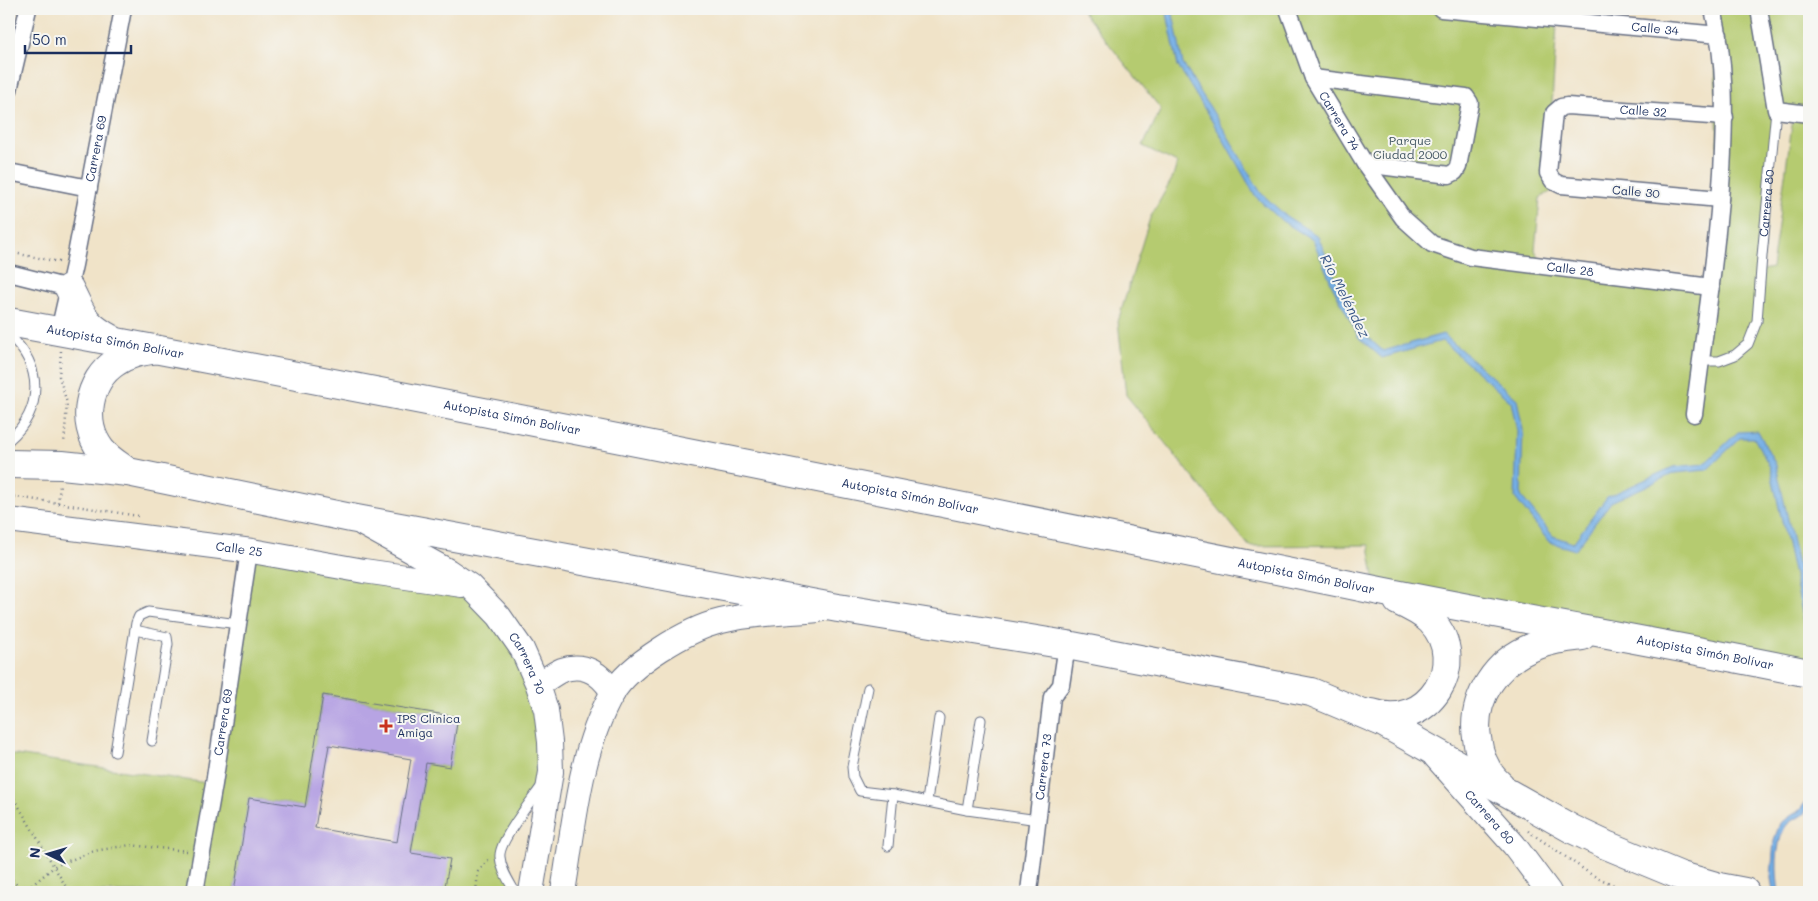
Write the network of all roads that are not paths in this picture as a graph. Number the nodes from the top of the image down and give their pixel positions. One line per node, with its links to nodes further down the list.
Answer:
1 (28, 9): 9 (street)
2 (123, 9): 16 (street, Carrera 69)
3 (1288, 9): 8 (street, Carrera 74)
4 (1441, 9): 7 (street, Calle 34)
5 (1713, 9): 7 (street)
6 (1760, 9): 10 (street, Carrera 80)
7 (1720, 35): 12 (street)
8 (1313, 78): 13 (street, Carrera 74); 13 (street)
9 (9, 90)
10 (1776, 110): 11 (street); 27 (lane, Carrera 80)
11 (1809, 114)
12 (1725, 118): 15 (street, Calle 32); 17 (street)
13 (1365, 164): 18 (street, Carrera 74)
14 (9, 172): 16 (street)
15 (1553, 181): 17 (street, Calle 30)
16 (89, 188): 21 (street, Carrera 69)
17 (1720, 200): 20 (street)
18 (1432, 244): 20 (street, Calle 28)
19 (9, 273): 21 (street)
20 (1711, 287): 27 (street)
21 (69, 288): 23 (street, Carrera 69); 25 (highway)
22 (9, 322): 23 (highway, Autopista Simón Bolívar)
23 (61, 332): 25 (highway, Autopista Simón Bolívar)
24 (9, 335): 29 (lane)
25 (114, 341): 26 (highway, Autopista Simón Bolívar)
26 (156, 349): 32 (highway); 38 (highway, Autopista Simón Bolívar)
27 (1701, 360): 28 (street)
28 (1694, 414)
29 (9, 440)
30 (9, 464): 31 (highway)
31 (60, 465): 32 (highway); 33 (highway)
32 (128, 472): 34 (highway)
33 (9, 478)
34 (351, 518): 37 (street, Carrera 70); 39 (highway)
35 (9, 520): 36 (street, Calle 25)
36 (249, 551): 37 (street, Calle 25); 40 (street, Carrera 69)
37 (470, 586): 45 (street, Carrera 70)
38 (1376, 590): 42 (highway, Autopista Simón Bolívar); 48 (highway)
39 (838, 608): 43 (highway); 47 (street)
40 (238, 624): 41 (lane); 62 (street, Carrera 69)
41 (135, 630): 51 (lane); 53 (lane)
42 (1601, 634): 44 (highway, Autopista Simón Bolívar); 56 (highway)
43 (1068, 645): 48 (highway); 59 (street, Carrera 73)
44 (1809, 673)
45 (538, 685): 47 (street); 54 (street, Carrera 70)
46 (868, 688): 55 (lane)
47 (613, 692): 65 (street)
48 (1330, 699): 52 (highway)
49 (939, 718): 57 (lane)
50 (980, 720): 58 (lane)
51 (152, 741)
52 (1427, 746): 56 (highway); 67 (street, Carrera 80)
53 (115, 752)
54 (551, 772): 63 (lane); 64 (street, Carrera 70)
55 (893, 794): 57 (lane); 60 (lane)
56 (1521, 801): 61 (highway)
57 (926, 802): 58 (lane)
58 (967, 810): 59 (lane)
59 (1038, 820): 66 (street, Carrera 73)
60 (888, 846)
61 (1729, 891)
62 (196, 892)
63 (515, 892)
64 (531, 892)
65 (562, 892)
66 (1029, 892)
67 (1549, 892)

